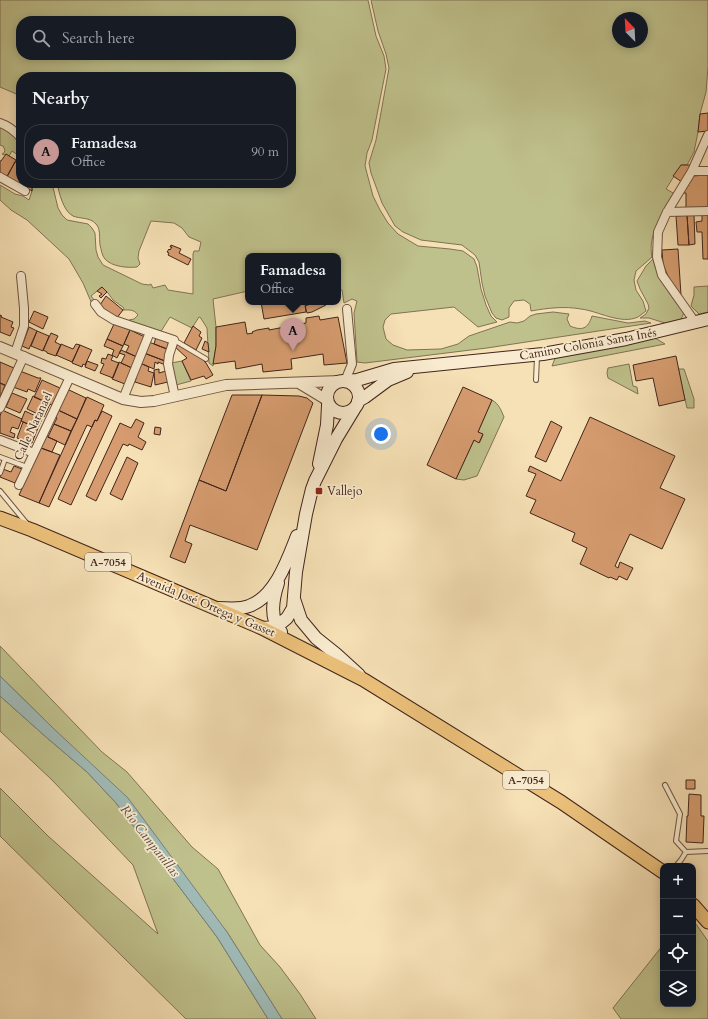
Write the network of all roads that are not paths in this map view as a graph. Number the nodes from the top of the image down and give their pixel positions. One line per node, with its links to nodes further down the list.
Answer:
1 (0, 123): 2 (street)
2 (16, 132)
3 (708, 135): 4 (street)
4 (692, 171): 5 (street); 11 (street)
5 (708, 171)
6 (0, 177): 7 (street)
7 (16, 186)
8 (20, 188): 9 (street)
9 (25, 191)
10 (708, 211): 11 (street)
11 (667, 212): 16 (street)
12 (21, 276): 20 (street)
13 (95, 304): 17 (street)
14 (347, 309): 26 (street)
15 (708, 319): 16 (main road, Camino Colonia Santa Inés)
16 (695, 322): 21 (main road, Camino Colonia Santa Inés)
17 (150, 332): 18 (street); 29 (street)
18 (174, 340): 22 (lane); 28 (street)
19 (0, 347): 20 (street, Camino Colonia Santa Inés)
20 (20, 355): 24 (street, Camino Colonia Santa Inés); 32 (street)
21 (537, 355): 23 (main road, Camino Colonia Santa Inés); 25 (lane)
22 (206, 359)
23 (419, 366): 26 (main road, Camino Colonia Santa Inés); 31 (main road, Camino Colonia Santa Inés)
24 (70, 377): 29 (street, Camino Colonia Santa Inés); 34 (street, Calle Natanael)
25 (536, 380)
26 (342, 381): 27 (street, Camino Colonia Santa Inés); 30 (main road); 31 (main road)
27 (298, 383): 28 (street, Camino Colonia Santa Inés); 30 (street)
28 (175, 397): 29 (street, Camino Colonia Santa Inés)
29 (123, 399)
30 (328, 402): 31 (main road); 39 (main road, Camino Colonia Santa Inés)
31 (357, 403): 39 (main road, Camino Colonia Santa Inés)
32 (0, 408)
33 (0, 440): 34 (street)
34 (34, 453): 37 (street, Calle Natanael)
35 (0, 457): 36 (lane)
36 (5, 459): 37 (lane); 38 (lane)
37 (27, 467): 40 (street, Calle Natanael)
38 (0, 473)
39 (315, 481): 42 (main road, Camino Colonia Santa Inés)
40 (19, 485)
41 (0, 491): 44 (lane)
42 (306, 514): 45 (main road, Camino Colonia Santa Inés); 46 (main road, Camino Colonia Santa Inés)
43 (0, 518): 44 (main road, Avenida José Ortega y Gasset / A-7054)
44 (32, 530): 47 (main road, Avenida José Ortega y Gasset / A-7054)
45 (282, 570): 47 (main road, Camino Colonia Santa Inés); 48 (main road, Camino Colonia Santa Inés)
46 (294, 598): 48 (main road, Camino Colonia Santa Inés); 51 (main road, Avenida José Ortega y Gasset / A-7054)
47 (214, 608): 49 (main road, Avenida José Ortega y Gasset / A-7054)
48 (276, 627): 49 (main road); 50 (main road)
49 (262, 628): 50 (main road, Avenida José Ortega y Gasset / A-7054)
50 (287, 640): 51 (main road, Avenida José Ortega y Gasset / A-7054)
51 (364, 680): 56 (main road, Avenida José Ortega y Gasset / A-7054)
52 (665, 785): 54 (lane)
53 (708, 851): 54 (lane)
54 (686, 852): 55 (lane)
55 (678, 863)
56 (660, 870)
57 (696, 908): 58 (main road)
58 (708, 922)

